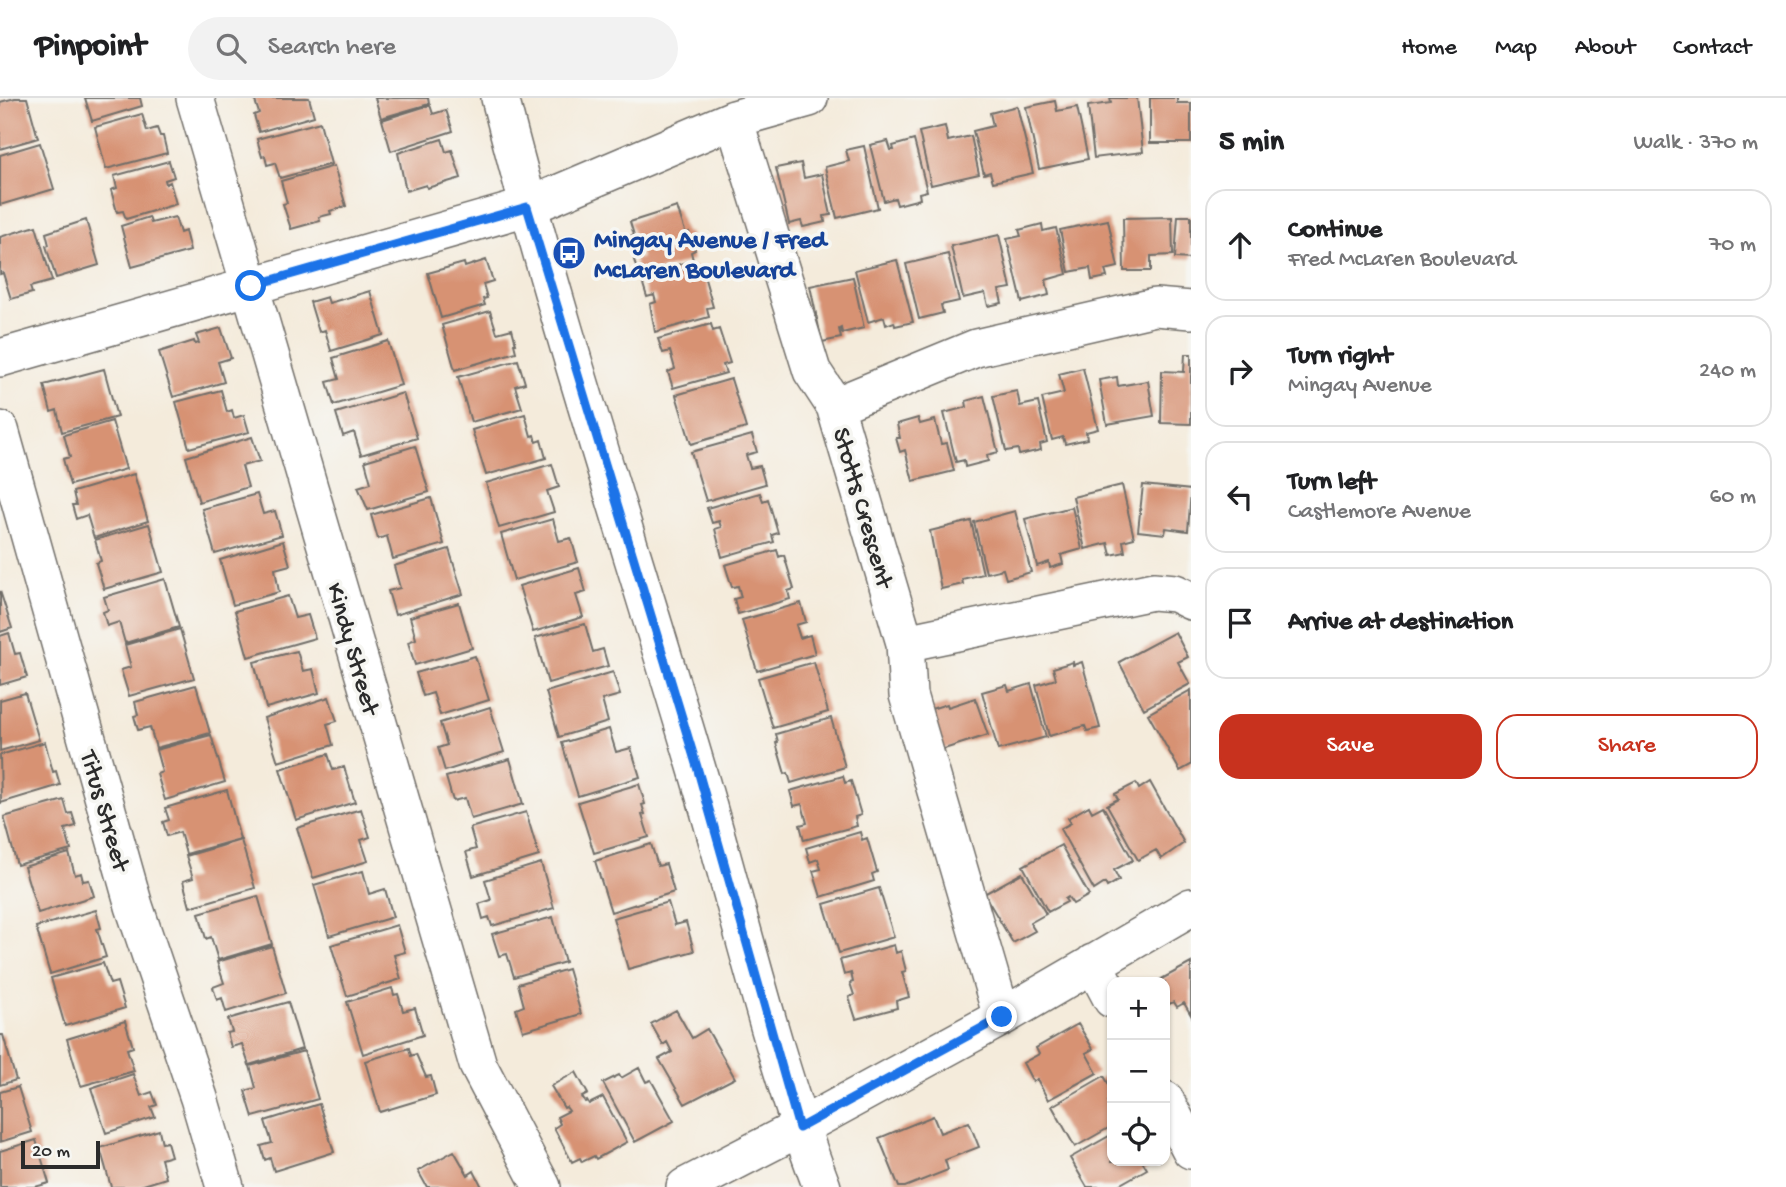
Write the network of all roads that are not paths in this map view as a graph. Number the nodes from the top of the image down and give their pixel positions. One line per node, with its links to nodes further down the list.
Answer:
1 (195, 98): 6 (street, Kindy Street)
2 (500, 98): 5 (street)
3 (809, 98): 4 (street)
4 (734, 119): 5 (street); 9 (street)
5 (527, 207): 6 (street); 18 (street)
6 (251, 286): 8 (street); 21 (street, Kindy Street)
7 (1191, 310): 9 (street, Stotts Crescent)
8 (0, 358)
9 (835, 406): 12 (street, Stotts Crescent)
10 (0, 430): 20 (street, Titus Street)
11 (1191, 601): 12 (street)
12 (905, 643): 16 (street, Stotts Crescent)
13 (1191, 907): 14 (street)
14 (1093, 963): 15 (street); 16 (street)
15 (1107, 990)
16 (1002, 1017): 18 (street)
17 (1167, 1103): 19 (street)
18 (799, 1128): 22 (street); 23 (street)
19 (1191, 1150)
20 (225, 1187)
21 (542, 1187)
22 (685, 1187)
23 (822, 1187)

